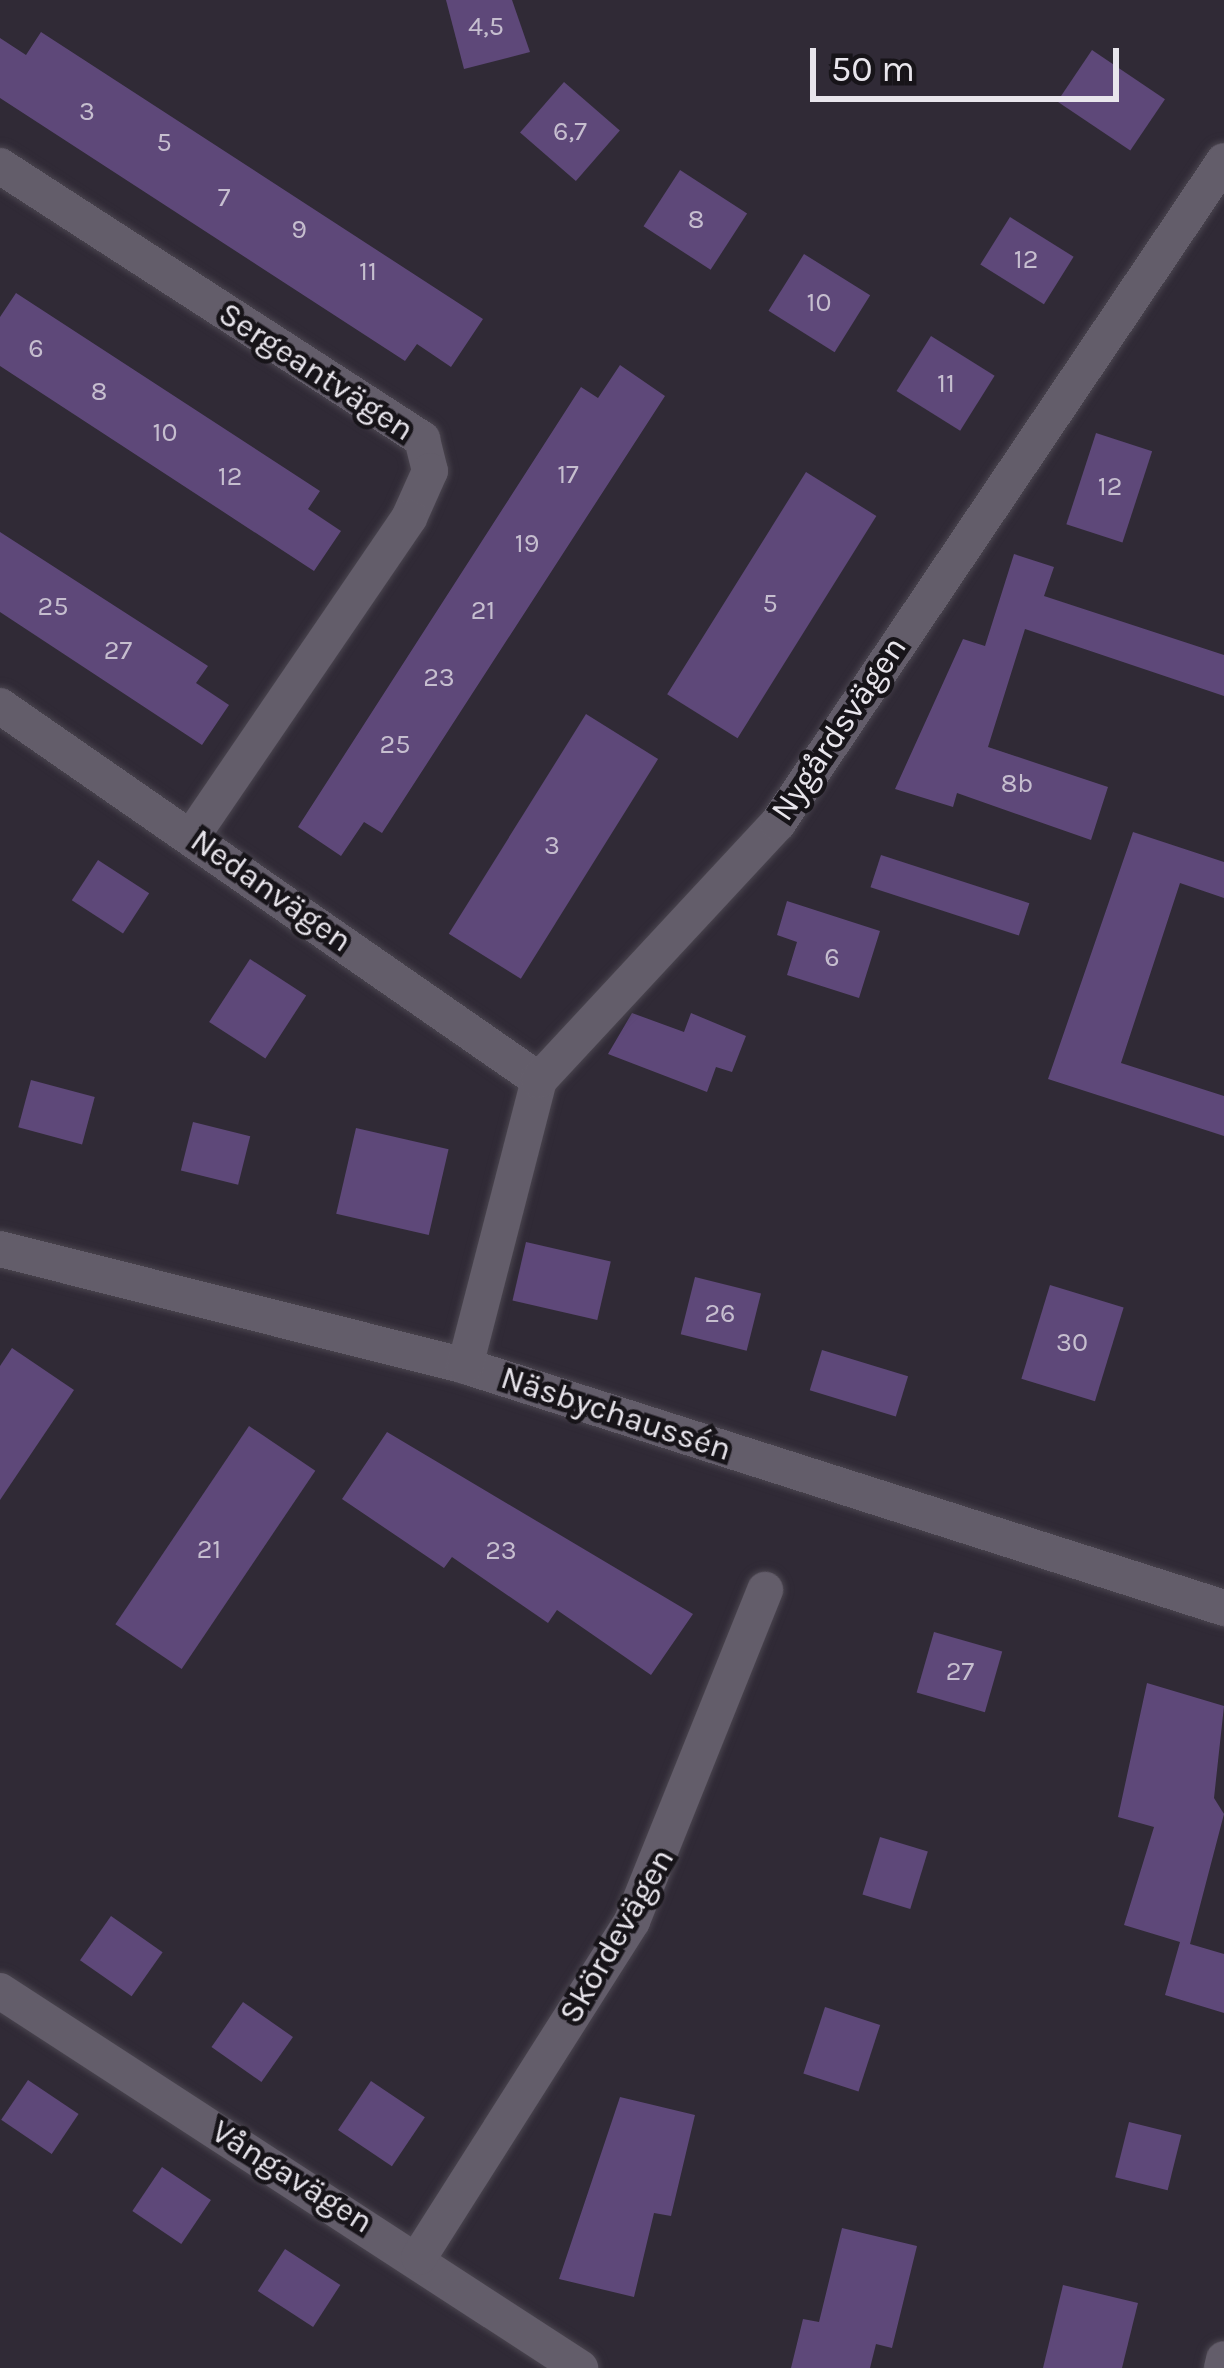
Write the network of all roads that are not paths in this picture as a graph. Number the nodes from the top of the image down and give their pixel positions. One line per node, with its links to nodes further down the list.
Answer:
1 (1224, 161): 5 (street, Nygårdsvägen)
2 (0, 166): 4 (street, Sergeantvägen)
3 (0, 706): 4 (street, Nedanvägen)
4 (193, 835): 5 (street, Nedanvägen)
5 (539, 1079): 7 (street, Nygårdsvägen)
6 (0, 1249): 7 (street, Näsbychaussén)
7 (465, 1366): 9 (street, Näsbychaussén)
8 (766, 1590): 11 (street, Skördevägen)
9 (1224, 1608)
10 (0, 1991): 11 (street, Vångavägen)
11 (418, 2258): 12 (street, Vångavägen)
12 (580, 2368)

